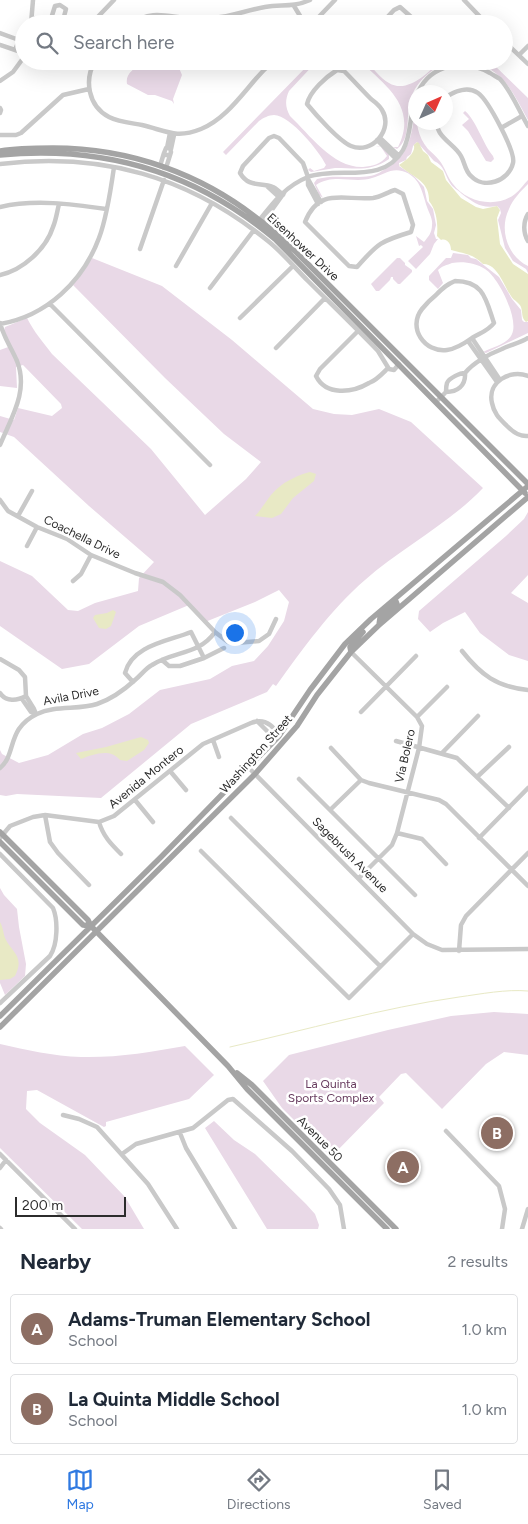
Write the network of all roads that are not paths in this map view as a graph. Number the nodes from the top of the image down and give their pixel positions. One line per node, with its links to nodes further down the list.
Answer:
1 (33, 0): 7 (street)
2 (114, 0): 10 (street)
3 (310, 0): 6 (street)
4 (335, 0): 13 (street)
5 (464, 0): 16 (street)
6 (294, 6): 11 (street); 12 (street)
7 (32, 15)
8 (52, 15): 9 (street)
9 (65, 15)
10 (100, 15)
11 (231, 15)
12 (300, 15)
13 (321, 15)
14 (389, 15): 15 (street)
15 (410, 15)
16 (478, 15)
17 (0, 33): 18 (street)
18 (15, 39)
19 (0, 46): 22 (street)
20 (528, 46): 23 (street)
21 (513, 49): 23 (street)
22 (15, 50)
23 (519, 55): 24 (street)
24 (528, 64)
25 (15, 69): 30 (street)
26 (92, 70): 32 (street)
27 (264, 70): 41 (street)
28 (440, 70): 31 (street)
29 (486, 70): 36 (street)
30 (0, 81)
31 (422, 85)
32 (89, 89): 41 (street); 42 (street)
33 (453, 94): 38 (street)
34 (0, 108): 35 (street)
35 (0, 113)
36 (522, 116): 37 (street); 38 (street)
37 (528, 126)
38 (501, 128): 40 (street)
39 (409, 130): 49 (street)
40 (439, 130)
41 (172, 134): 44 (street)
42 (0, 135)
43 (378, 139): 43 (street); 49 (street)
44 (169, 148): 46 (street); 48 (street)
45 (0, 151): 53 (main road, Eisenhower Drive)
46 (164, 153): 48 (street); 53 (street)
47 (0, 155): 51 (main road, Eisenhower Drive)
48 (169, 155): 53 (street)
49 (397, 156): 54 (street)
50 (0, 164): 52 (street, Eisenhower Drive)
51 (133, 164): 53 (street); 63 (main road, Eisenhower Drive)
52 (114, 167): 55 (street, Eisenhower Drive); 61 (street)
53 (163, 167): 63 (main road, Eisenhower Drive)
54 (308, 178): 56 (street); 56 (street); 58 (street)
55 (164, 180): 57 (street, Eisenhower Drive); 65 (street)
56 (281, 195): 63 (street)
57 (212, 203): 63 (street, Eisenhower Drive); 66 (street)
58 (319, 203): 58 (street)
59 (59, 204): 60 (street); 61 (street); 68 (street)
60 (0, 207)
61 (106, 209): 71 (street)
62 (528, 214): 64 (street)
63 (259, 225): 67 (street, Eisenhower Drive); 69 (street); 79 (main road, Eisenhower Drive); 86 (main road, Eisenhower Drive)
64 (528, 241)
65 (140, 249)
66 (176, 266)
67 (293, 266): 70 (street, Eisenhower Drive); 72 (street)
68 (0, 275)
69 (210, 288)
70 (325, 298): 74 (street, Eisenhower Drive); 77 (street)
71 (50, 304): 73 (street); 90 (street)
72 (240, 318)
73 (0, 323): 89 (street)
74 (358, 331): 80 (street, Eisenhower Drive); 80 (street)
75 (528, 338): 78 (street)
76 (470, 339): 76 (street); 78 (street)
77 (276, 348)
78 (483, 359): 81 (street); 84 (street)
79 (399, 364): 80 (street); 87 (main road, Eisenhower Drive)
80 (388, 368)
81 (466, 373): 83 (street); 85 (street)
82 (528, 376): 84 (street)
83 (455, 377): 85 (street); 86 (street)
84 (498, 381): 88 (street)
85 (462, 384): 86 (street)
86 (444, 395): 87 (street); 91 (main road, Eisenhower Drive)
87 (436, 402): 91 (main road, Eisenhower Drive)
88 (528, 436)
89 (0, 446)
90 (210, 465)
91 (526, 487): 93 (main road, Eisenhower Drive); 100 (main road, Washington Street)
92 (32, 490): 95 (street)
93 (528, 496): 102 (main road, Washington Street)
94 (0, 500): 95 (street, Coachella Drive)
95 (18, 516): 96 (street, Coachella Drive)
96 (37, 527): 97 (street); 98 (street, Coachella Drive)
97 (27, 546)
98 (91, 556): 99 (street); 104 (street, Coachella Drive)
99 (73, 581)
100 (395, 599): 102 (main road); 103 (main road, Washington Street)
101 (276, 619): 104 (street, Coachella Drive)
102 (379, 625): 108 (main road, Washington Street)
103 (364, 626): 108 (main road); 123 (main road, Washington Street)
104 (215, 632): 105 (street, Avila Drive)
105 (200, 646): 111 (street); 112 (street, Avila Drive); 113 (street)
106 (224, 648): 111 (street)
107 (462, 651): 116 (street)
108 (351, 652): 114 (street, Via Bolero); 134 (main road, Washington Street)
109 (416, 656): 114 (street)
110 (0, 658): 118 (street)
111 (204, 658): 112 (street)
112 (162, 660): 113 (street, Avila Drive)
113 (133, 682): 120 (street, Avila Drive)
114 (386, 686): 119 (street); 122 (street, Via Bolero)
115 (447, 687): 122 (street)
116 (528, 690)
117 (0, 693): 118 (street)
118 (24, 697): 120 (street)
119 (361, 712)
120 (36, 714): 131 (street, Avila Drive)
121 (478, 716): 129 (street)
122 (417, 718): 128 (street, Via Bolero)
123 (279, 736): 124 (street, Avenida Montero); 132 (main road, Washington Street)
124 (212, 740): 130 (street); 133 (street, Avenida Montero)
125 (396, 742): 128 (street)
126 (509, 747): 135 (street)
127 (331, 748): 137 (street)
128 (419, 748): 129 (street); 140 (street, Via Bolero)
129 (442, 753): 135 (street)
130 (219, 758)
131 (0, 768)
132 (249, 768): 134 (street, Sagebrush Avenue); 162 (main road, Washington Street)
133 (170, 771): 139 (street); 141 (street, Avenida Montero)
134 (255, 774): 158 (street, Sagebrush Avenue); 163 (main road, Washington Street)
135 (477, 778): 142 (street)
136 (298, 779): 143 (street)
137 (361, 780): 140 (street); 143 (street)
138 (528, 788): 142 (street)
139 (186, 790)
140 (407, 792): 148 (street, Via Bolero); 150 (street)
141 (135, 800): 146 (street, Avenida Montero); 147 (street)
142 (508, 808): 150 (street)
143 (330, 810): 155 (street)
144 (45, 815): 146 (street); 149 (street); 159 (street)
145 (231, 818): 167 (street)
146 (99, 822): 154 (street)
147 (153, 822)
148 (398, 833): 155 (street, Via Bolero); 156 (street)
149 (1, 837): 162 (main road, Avenue 50)
150 (479, 838): 157 (street)
151 (201, 851): 167 (street)
152 (528, 853): 157 (street)
153 (0, 854): 168 (street)
154 (121, 854)
155 (379, 859): 158 (street, Via Bolero); 161 (street)
156 (446, 864)
157 (511, 870): 160 (street); 166 (street)
158 (359, 878): 164 (street, Sagebrush Avenue)
159 (89, 885)
160 (528, 886)
161 (415, 895)
162 (91, 926): 163 (main road, Avenue 50); 169 (main road, Washington Street)
163 (97, 932): 170 (main road, Washington Street); 171 (main road, Avenue 50)
164 (413, 934): 166 (street, Sagebrush Avenue); 167 (street)
165 (528, 949): 166 (street)
166 (459, 951)
167 (380, 966)
168 (0, 1003)
169 (0, 1016)
170 (0, 1027)
171 (228, 1066): 184 (main road, Avenue 50); 185 (main road, Avenue 50)
172 (63, 1115): 176 (street)
173 (446, 1131): 186 (street)
174 (180, 1133): 176 (street); 182 (street); 183 (street)
175 (0, 1154): 177 (street)
176 (122, 1154): 181 (street)
177 (6, 1160): 178 (street); 180 (street)
178 (0, 1168)
179 (528, 1209): 187 (street)
180 (74, 1229)
181 (177, 1229)
182 (235, 1229)
183 (344, 1229)
184 (386, 1229)
185 (396, 1229)
186 (502, 1229)
187 (522, 1229)

